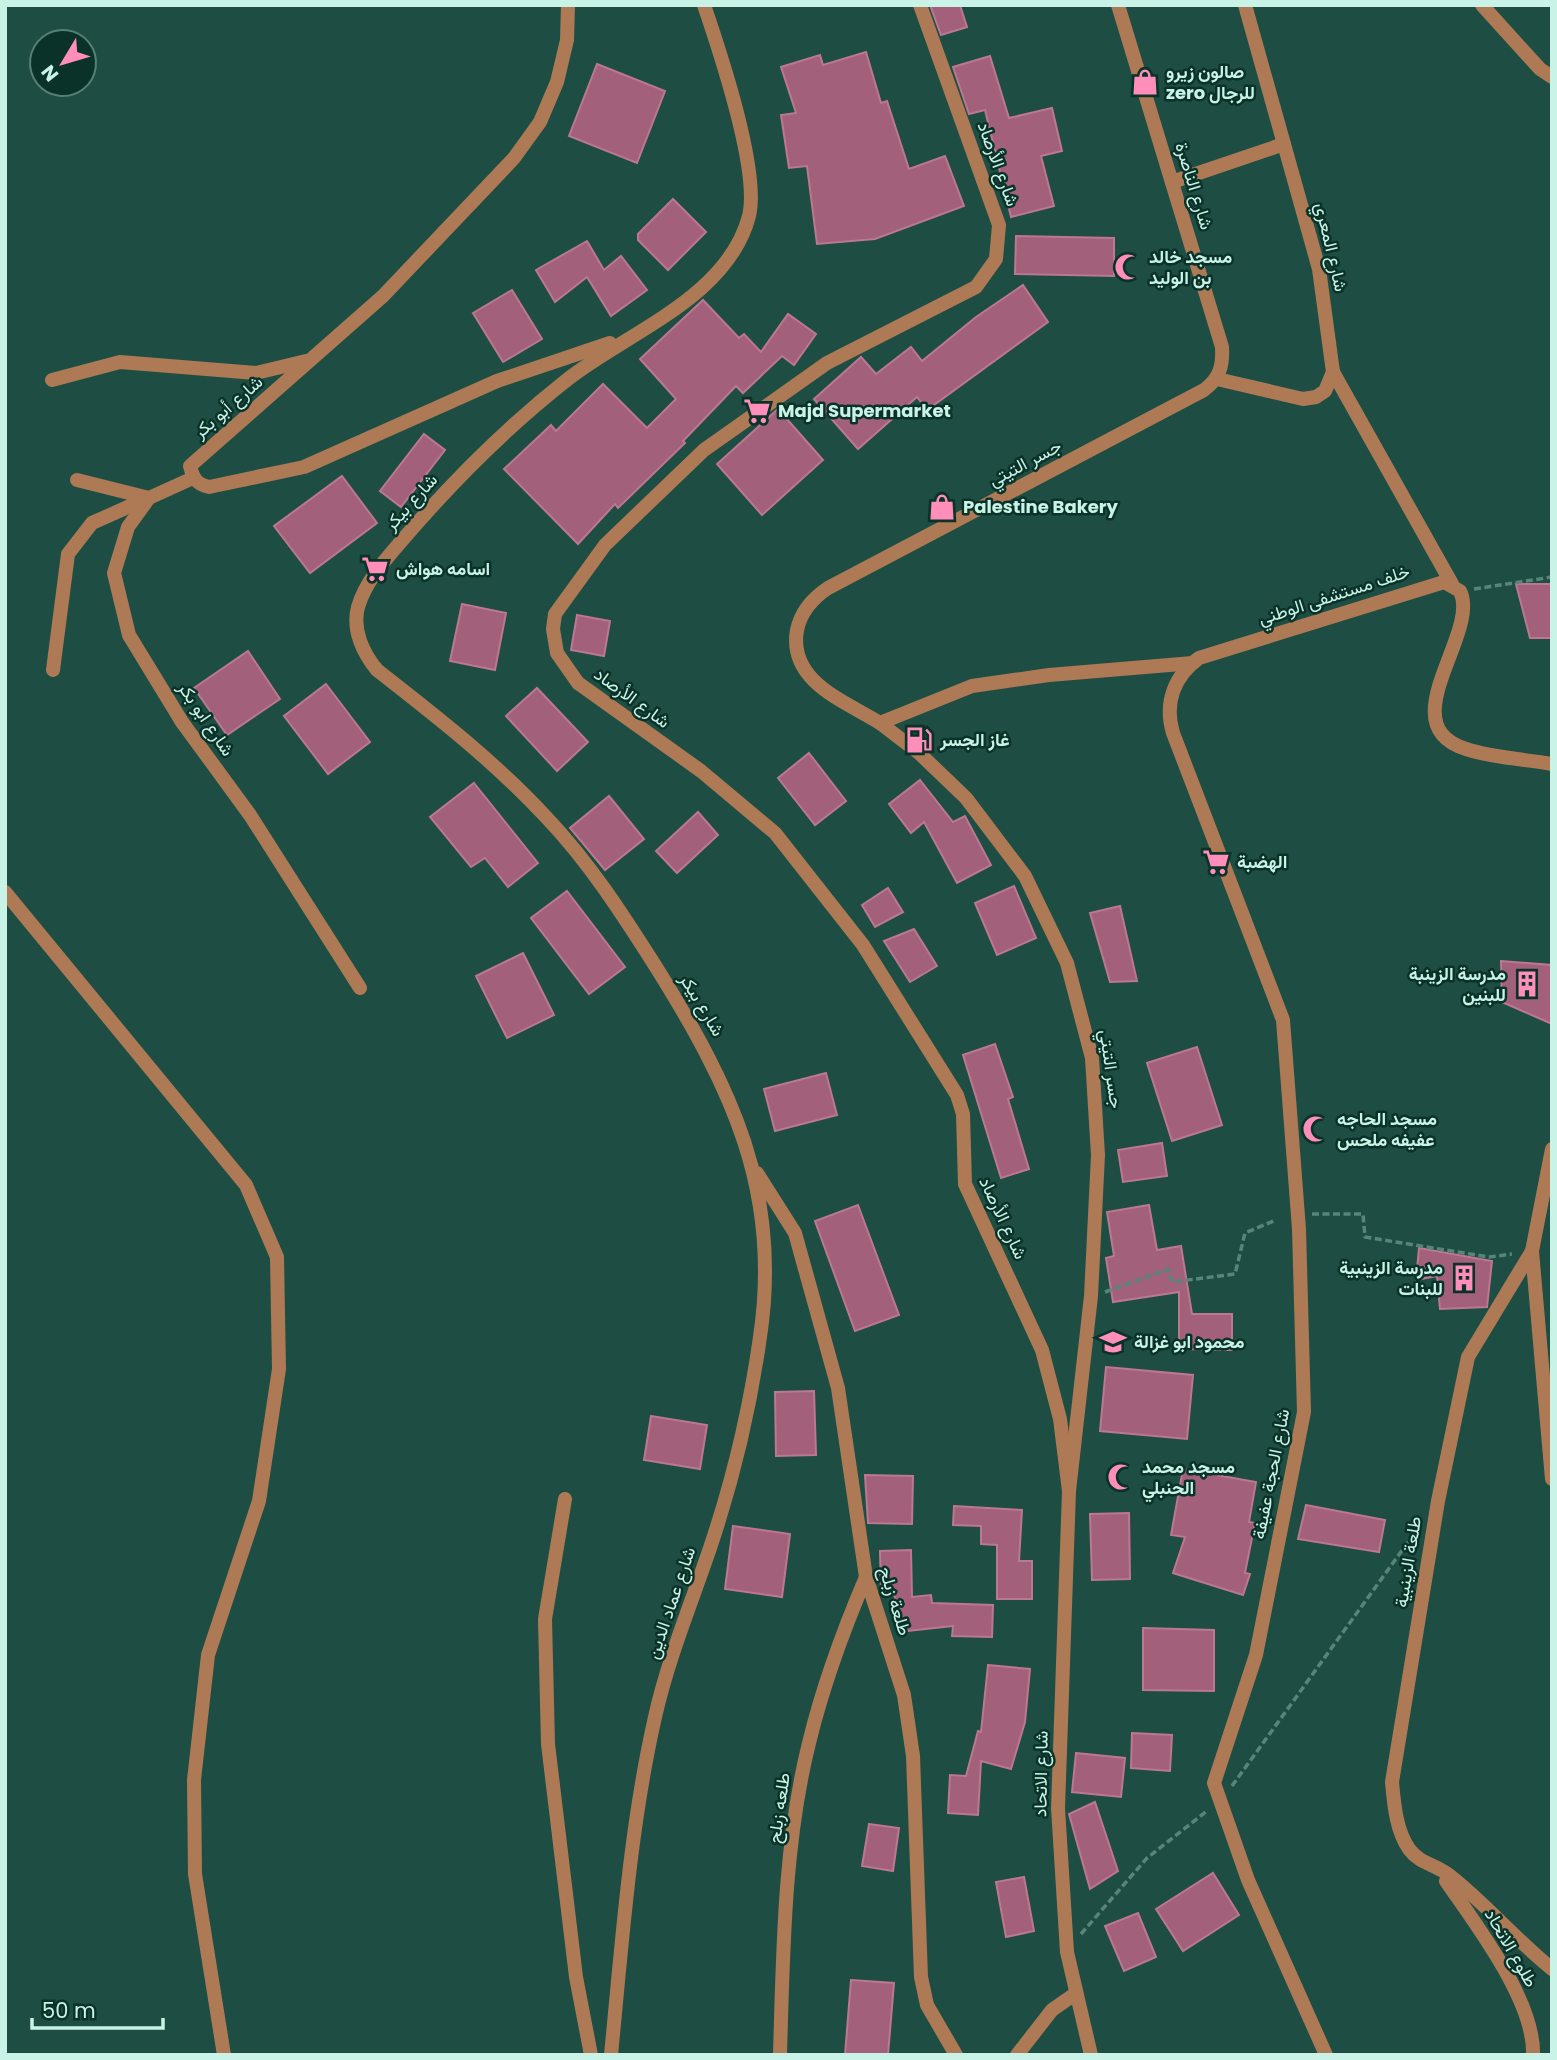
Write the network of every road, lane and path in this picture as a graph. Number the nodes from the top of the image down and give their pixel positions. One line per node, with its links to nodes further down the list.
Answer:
1 (568, 5): 11 (street, شارع أبو بكر)
2 (920, 5): 33 (street, شارع الأرصاد)
3 (1118, 5): 9 (street, شارع الناصرة)
4 (1245, 5): 8 (street, شارع المعري)
5 (1482, 5): 7 (street)
6 (707, 12): 10 (street, شارع بيكر)
7 (1552, 77)
8 (1284, 144): 9 (street); 12 (street, شارع المعري)
9 (1172, 181): 13 (street, شارع الناصرة)
10 (628, 338): 15 (street); 27 (street, شارع بيكر)
11 (310, 360): 14 (street); 15 (street, شارع أبو بكر)
12 (1332, 372): 13 (street); 19 (street)
13 (1217, 379): 22 (street, جسر التيتي)
14 (52, 380)
15 (193, 478): 17 (street, شارع ابو بكر)
16 (77, 480): 17 (street)
17 (149, 498): 21 (street); 25 (street, شارع ابو بكر)
18 (1552, 578): 19 (path)
19 (1456, 587): 20 (street, خلف مستشفى الوطني); 23 (street)
20 (1193, 663): 22 (street, خلف مستشفى الوطني); 28 (street, شارع الحجة عفيفة)
21 (53, 670)
22 (879, 723): 31 (street, جسر التيتي)
23 (1552, 764)
24 (5, 892): 42 (street)
25 (360, 988)
26 (1552, 1149): 30 (street)
27 (753, 1166): 36 (street, طلعة زبلح); 44 (street, شارع عماد الدين)
28 (1298, 1213): 30 (path); 37 (street, شارع الحجة عفيفة)
29 (1276, 1220): 31 (path)
30 (1532, 1251): 32 (street); 38 (street, طلعة الزينبية)
31 (1091, 1296): 33 (street, جسر التيتي)
32 (1552, 1479)
33 (1069, 1491): 39 (street, شارع الاتحاد)
34 (565, 1499): 43 (street)
35 (1422, 1524): 37 (path)
36 (866, 1577): 45 (street, طلعه زبلح); 46 (street, طلعة زبلح)
37 (1219, 1803): 39 (path); 49 (street, شارع الحجة عفيفة)
38 (1442, 1871): 40 (street); 50 (street, طلوع الاتحاد)
39 (1067, 1952): 41 (street, شارع الاتحاد)
40 (1552, 1969)
41 (1075, 1994): 47 (street); 48 (street, شارع الاتحاد)
42 (224, 2055)
43 (591, 2055)
44 (611, 2055)
45 (779, 2055)
46 (956, 2055)
47 (1017, 2055)
48 (1091, 2055)
49 (1326, 2055)
50 (1533, 2055)

